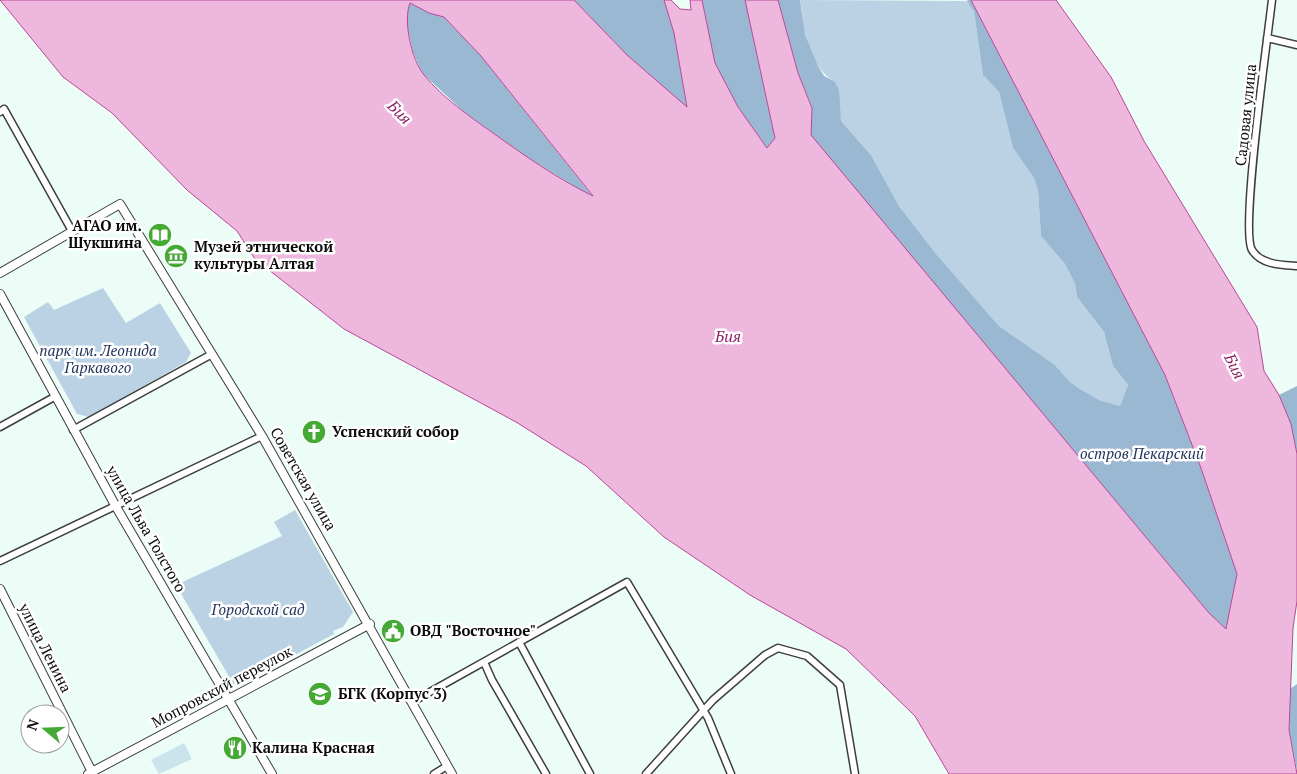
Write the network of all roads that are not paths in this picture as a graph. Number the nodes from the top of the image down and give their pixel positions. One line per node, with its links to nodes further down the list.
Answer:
1 (1272, 0): 2 (street, Садовая улица)
2 (1267, 38): 3 (street); 6 (street, Садовая улица)
3 (1297, 46)
4 (2, 111): 5 (street)
5 (72, 231): 7 (street); 9 (street, Советская улица)
6 (1297, 266)
7 (0, 273)
8 (0, 294): 10 (street, улица Льва Толстого)
9 (212, 354): 12 (street); 13 (street, Советская улица)
10 (56, 396): 11 (street); 12 (street, улица Льва Толстого)
11 (0, 428)
12 (73, 430): 14 (street, улица Льва Толстого)
13 (262, 436): 14 (street); 17 (street, Советская улица)
14 (115, 505): 15 (street); 20 (street, улица Льва Толстого)
15 (0, 561)
16 (0, 589): 24 (street, улица Ленина)
17 (370, 624): 20 (street, Мопровский переулок); 21 (street, Советская улица)
18 (520, 642): 19 (street); 22 (street); 28 (street)
19 (484, 662): 21 (street); 27 (street)
20 (229, 699): 24 (street, Мопровский переулок); 25 (street, улица Льва Толстого)
21 (412, 702): 23 (street, Советская улица)
22 (704, 712): 29 (street); 30 (street); 31 (street)
23 (450, 770): 26 (street)
24 (91, 773)
25 (272, 774)
26 (434, 774)
27 (546, 774)
28 (590, 774)
29 (646, 774)
30 (732, 774)
31 (855, 774)

